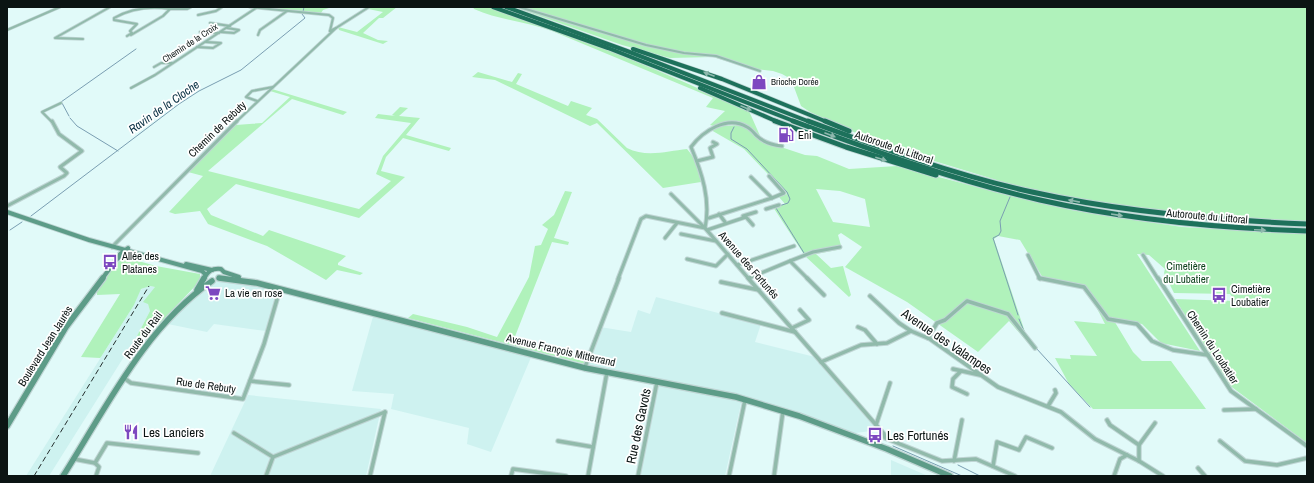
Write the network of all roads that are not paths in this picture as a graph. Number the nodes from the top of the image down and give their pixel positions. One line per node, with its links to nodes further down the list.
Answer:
1 (60, 7): 19 (street)
2 (110, 7): 26 (street)
3 (192, 7): 13 (street)
4 (222, 7): 16 (street)
5 (250, 7): 11 (street)
6 (369, 7): 21 (street, Chemin de Rebuty)
7 (493, 7): 62 (highway, Autoroute du Littoral, one-way to 62)
8 (506, 7): 59 (highway, Autoroute du Littoral, one-way to 8)
9 (519, 7): 31 (street)
10 (141, 8): 13 (street); 15 (street); 25 (street)
11 (256, 8): 12 (street); 18 (street, Chemin de la Croix)
12 (265, 8): 14 (street)
13 (170, 9): 24 (street)
14 (287, 11): 21 (street); 23 (street)
15 (135, 13)
16 (198, 15)
17 (210, 23): 18 (street)
18 (228, 27): 22 (street, Chemin de la Croix); 22 (street)
19 (7, 30)
20 (200, 32): 22 (street)
21 (330, 32): 32 (street, Chemin de Rebuty)
22 (220, 33): 27 (street, Chemin de la Croix)
23 (258, 34)
24 (131, 35)
25 (127, 36)
26 (83, 39)
27 (205, 42): 28 (street, Chemin de la Croix); 28 (street)
28 (197, 47): 29 (street, Chemin de la Croix)
29 (173, 63): 30 (street); 33 (street, Chemin de la Croix)
30 (154, 67)
31 (760, 71)
32 (273, 87): 34 (street, Chemin de Rebuty); 34 (street)
33 (131, 88)
34 (258, 101): 66 (street, Chemin de Rebuty)
35 (61, 102): 45 (street)
36 (713, 142): 38 (street)
37 (782, 146): 38 (street)
38 (697, 161): 54 (street)
39 (769, 176): 42 (street)
40 (751, 177): 42 (street)
41 (671, 194): 61 (street)
42 (772, 198): 43 (street)
43 (766, 200): 46 (street); 47 (street)
44 (779, 205): 47 (street)
45 (7, 206)
46 (743, 207): 51 (street); 52 (street)
47 (773, 207): 48 (street)
48 (766, 209)
49 (7, 212): 66 (main road)
50 (756, 212): 52 (street)
51 (719, 214): 54 (street); 56 (street)
52 (750, 214): 53 (street)
53 (743, 216)
54 (709, 218): 61 (street)
55 (732, 220): 56 (street)
56 (725, 222): 58 (street)
57 (678, 223): 61 (street, Avenue des Fortunés); 64 (street); 100 (street, Avenue des Fortunés)
58 (719, 224)
59 (1307, 224)
60 (753, 225): 61 (street)
61 (706, 229): 65 (street, Avenue des Fortunés)
62 (1307, 231)
63 (681, 234): 65 (street)
64 (665, 238)
65 (716, 241): 70 (street, Avenue des Fortunés)
66 (113, 246): 69 (main road)
67 (794, 246): 75 (street)
68 (840, 247): 74 (street)
69 (127, 250): 76 (main road); 78 (main road); 121 (main road, Boulevard Jean Jaurès)
70 (728, 254): 73 (street); 75 (street, Avenue des Fortunés)
71 (1028, 255): 98 (street)
72 (1142, 255): 98 (street, Chemin du Loubatier)
73 (687, 260)
74 (790, 261): 80 (street); 86 (street)
75 (737, 265): 80 (street, Avenue des Fortunés)
76 (212, 270): 77 (main road); 78 (main road)
77 (224, 272): 79 (main road); 83 (main road)
78 (204, 276): 81 (main road); 88 (main road, Route du Rail)
79 (219, 278): 81 (main road, Route du Rail); 83 (main road)
80 (749, 278): 85 (street, Avenue des Fortunés)
81 (212, 281): 88 (main road, Route du Rail)
82 (721, 282): 85 (street)
83 (257, 283): 84 (main road, Avenue François Mitterrand)
84 (280, 289): 100 (main road, Avenue François Mitterrand); 106 (street, Rue de Rebuty)
85 (759, 290): 91 (street, Avenue des Fortunés)
86 (824, 295)
87 (870, 296): 93 (street, Avenue des Valampes)
88 (188, 300): 105 (main road, Route du Rail)
89 (800, 310): 91 (street)
90 (722, 313): 94 (street)
91 (792, 328): 94 (street, Avenue des Fortunés)
92 (858, 328): 96 (street)
93 (911, 331): 95 (street, Avenue des Valampes); 96 (street)
94 (795, 332): 99 (street, Avenue des Fortunés)
95 (928, 338): 97 (street); 104 (street, Avenue des Valampes)
96 (877, 344): 99 (street)
97 (1035, 348)
98 (1208, 355): 114 (street, Chemin du Loubatier)
99 (821, 362): 120 (street, Avenue des Fortunés)
100 (585, 368): 103 (main road, Avenue François Mitterrand)
101 (953, 369): 102 (street)
102 (961, 371): 104 (street); 111 (street)
103 (607, 372): 107 (main road, Avenue François Mitterrand); 127 (street)
104 (982, 376): 113 (street, Avenue des Valampes)
105 (124, 378): 106 (street, Rue de Rebuty); 133 (main road, Route du Rail)
106 (250, 381): 109 (street)
107 (658, 381): 112 (main road, Avenue François Mitterrand); 147 (street, Rue des Gavots)
108 (890, 383): 120 (street)
109 (290, 385)
110 (1055, 390): 113 (street)
111 (967, 394)
112 (745, 400): 116 (main road, Avenue François Mitterrand); 148 (street)
113 (1048, 406): 130 (street, Avenue des Valampes)
114 (1256, 409): 115 (street); 126 (street, Chemin du Loubatier)
115 (1224, 410)
116 (783, 411): 139 (main road, Avenue François Mitterrand); 149 (street)
117 (962, 420): 134 (street)
118 (1106, 420): 125 (street)
119 (1155, 423): 125 (street)
120 (876, 425): 134 (street, Avenue des Fortunés)
121 (7, 426)
122 (234, 433): 131 (street)
123 (558, 441): 127 (street)
124 (1220, 441): 132 (street)
125 (1139, 445): 135 (street)
126 (1307, 446)
127 (593, 447): 146 (street)
128 (1052, 448): 137 (street)
129 (198, 453): 136 (street)
130 (1127, 454): 135 (street, Avenue des Valampes); 152 (street)
131 (273, 457): 142 (street); 143 (street)
132 (1307, 458)
133 (74, 459): 136 (street); 140 (main road, Route du Rail)
134 (954, 461): 137 (street)
135 (1139, 461): 153 (street, Avenue des Valampes)
136 (95, 463): 141 (street)
137 (993, 466): 151 (street)
138 (1198, 468): 154 (street)
139 (936, 473): 150 (main road, Avenue François Mitterrand)
140 (63, 476)
141 (96, 476)
142 (266, 476)
143 (370, 476)
144 (511, 476): 145 (street)
145 (566, 476)
146 (588, 476)
147 (638, 476)
148 (729, 476)
149 (774, 476)
150 (950, 476)
151 (1014, 476)
152 (1114, 476)
153 (1163, 476)
154 (1205, 476)

